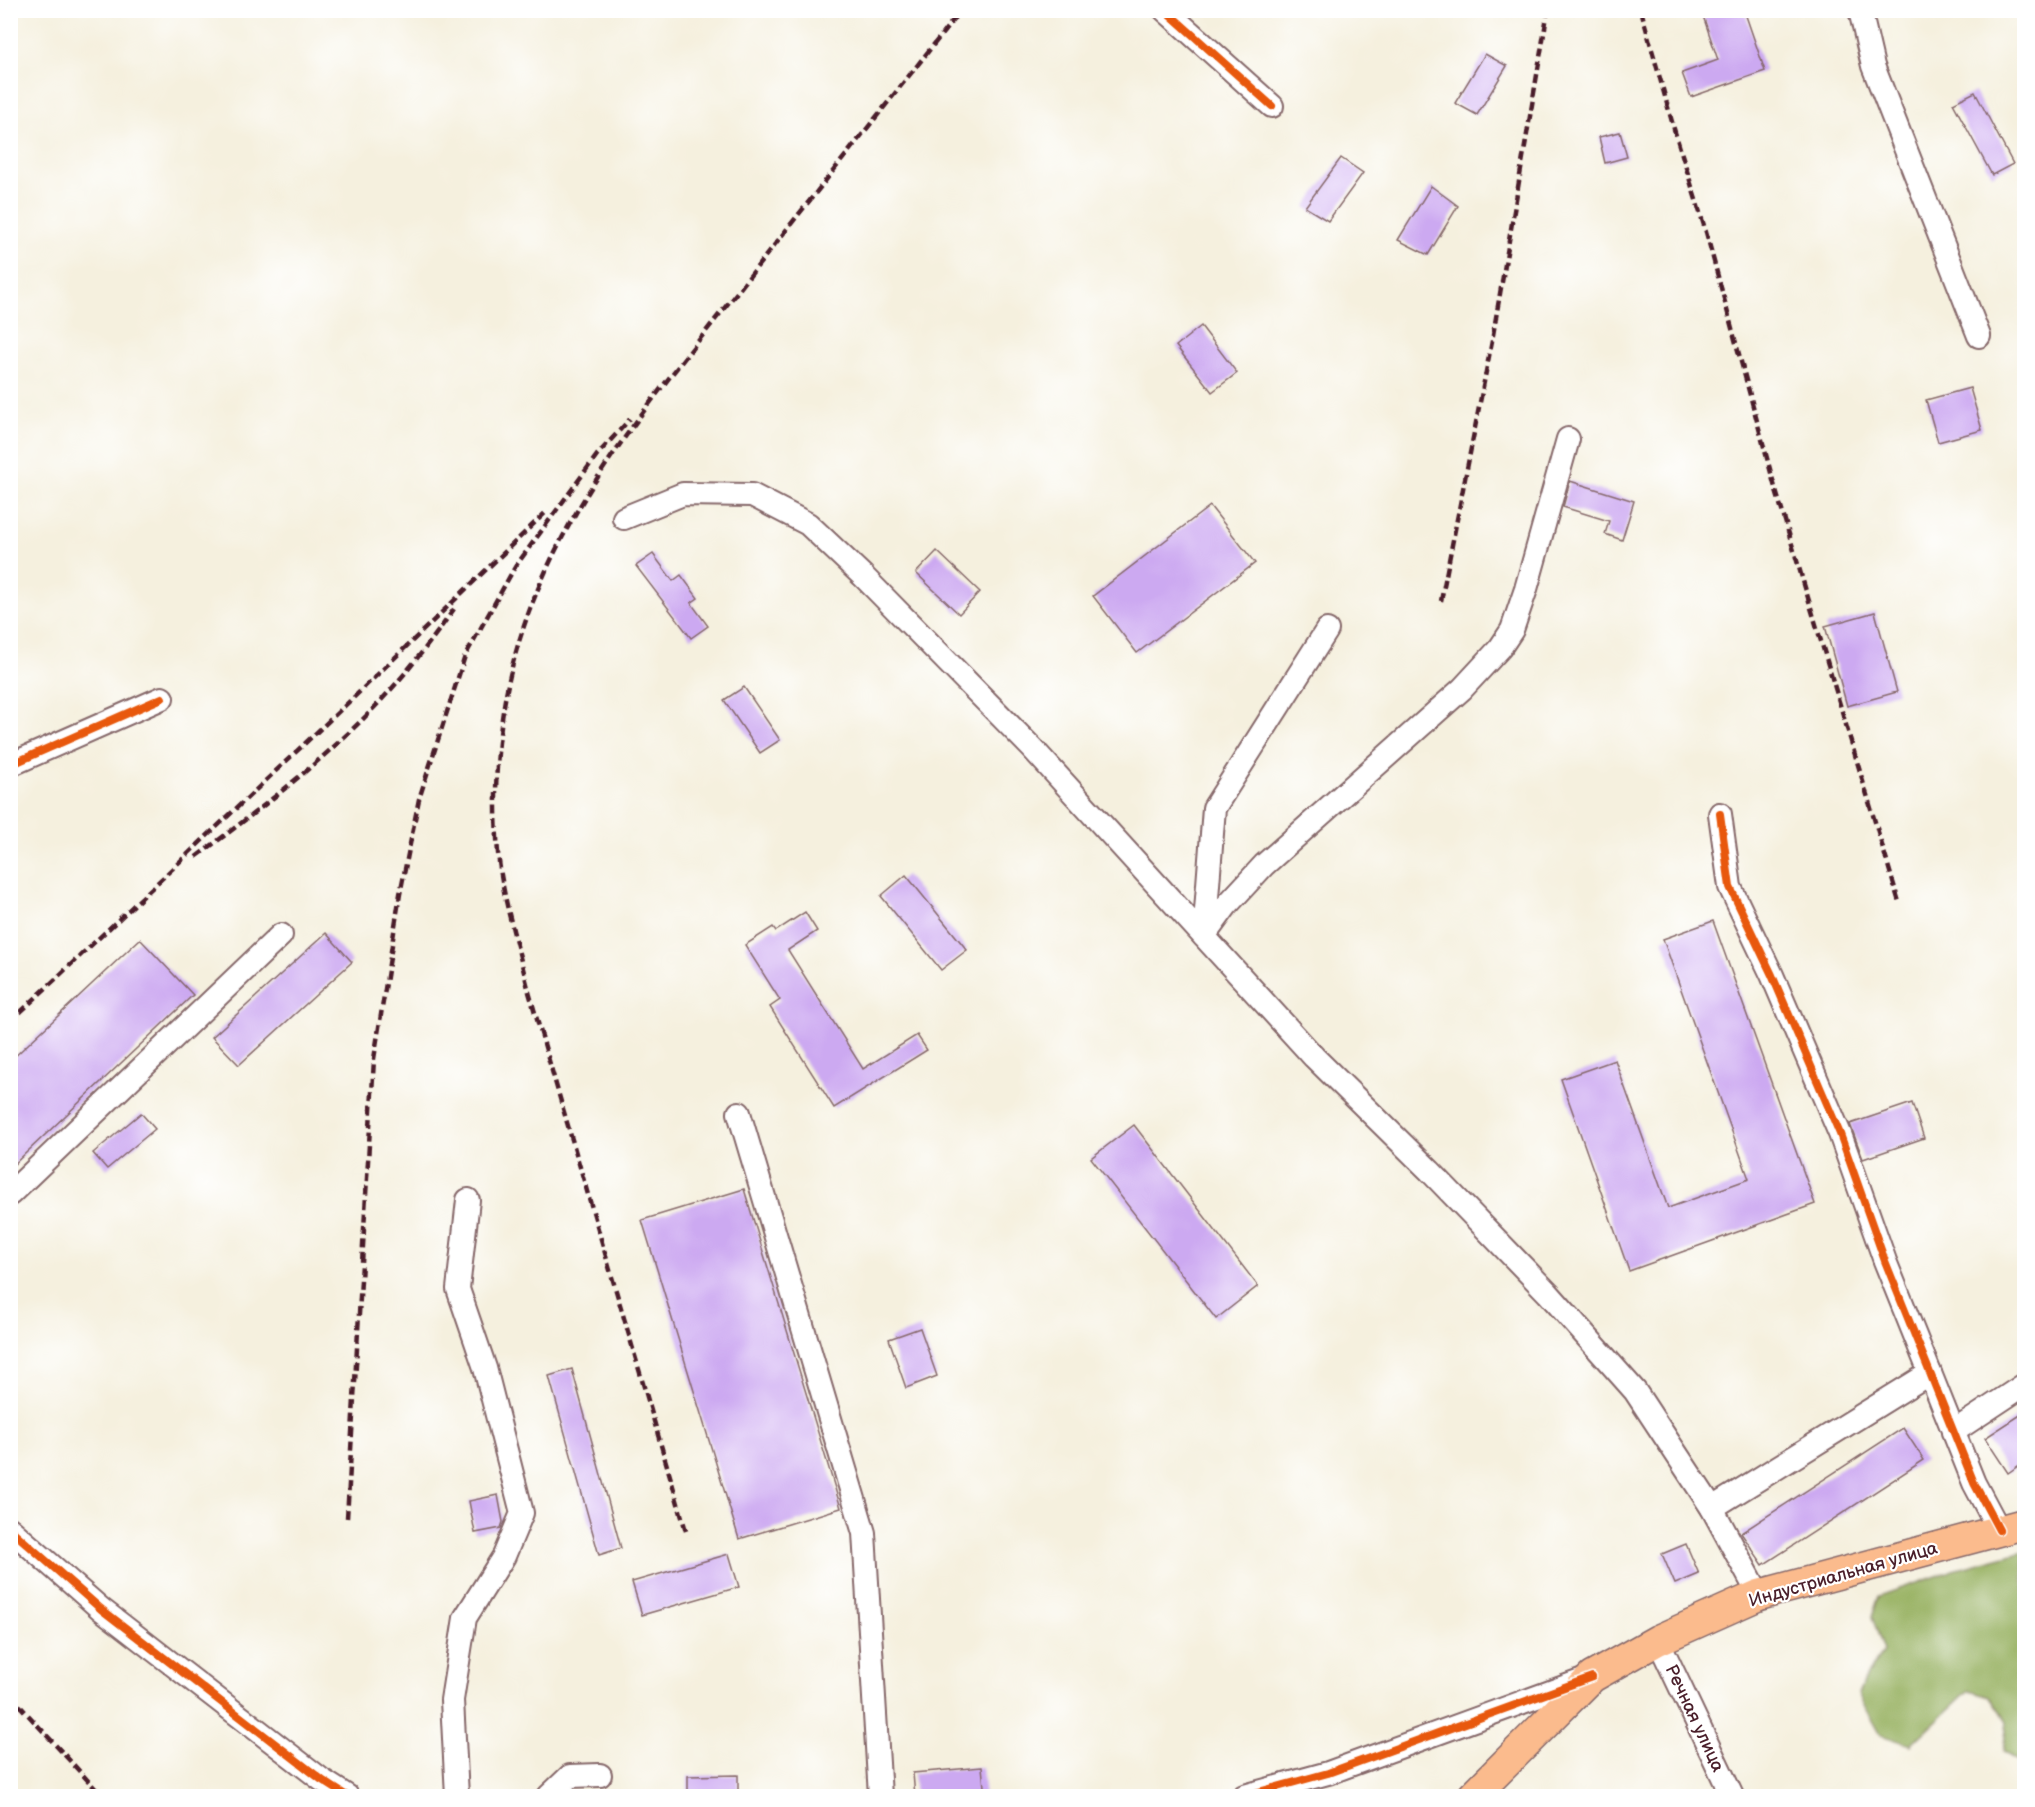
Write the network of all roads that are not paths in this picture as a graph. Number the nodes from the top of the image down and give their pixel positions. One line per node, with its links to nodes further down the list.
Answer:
1 (1165, 10): 3 (street)
2 (1860, 10): 4 (street)
3 (1272, 106)
4 (1979, 336)
5 (1568, 439): 12 (street)
6 (624, 518): 12 (street)
7 (1327, 630): 12 (street)
8 (162, 698): 9 (street)
9 (10, 765)
10 (1720, 814): 16 (street)
11 (281, 935): 14 (street)
12 (1204, 936): 19 (street)
13 (739, 1113): 29 (street)
14 (10, 1194)
15 (468, 1200): 27 (street)
16 (1930, 1373): 18 (street); 19 (street)
17 (2025, 1384): 18 (street)
18 (1953, 1432): 20 (street)
19 (1712, 1508): 22 (street)
20 (2012, 1527): 22 (main road, Индустриальная улица)
21 (10, 1530): 26 (street)
22 (1759, 1595): 23 (main road, Индустриальная улица)
23 (1658, 1640): 24 (main road, Индустриальная улица); 32 (street, Речная улица)
24 (1592, 1677): 30 (street); 31 (main road, Индустриальная улица)
25 (600, 1775): 28 (street)
26 (347, 1797)
27 (457, 1797)
28 (549, 1797)
29 (880, 1797)
30 (1244, 1797)
31 (1473, 1797)
32 (1732, 1797)

